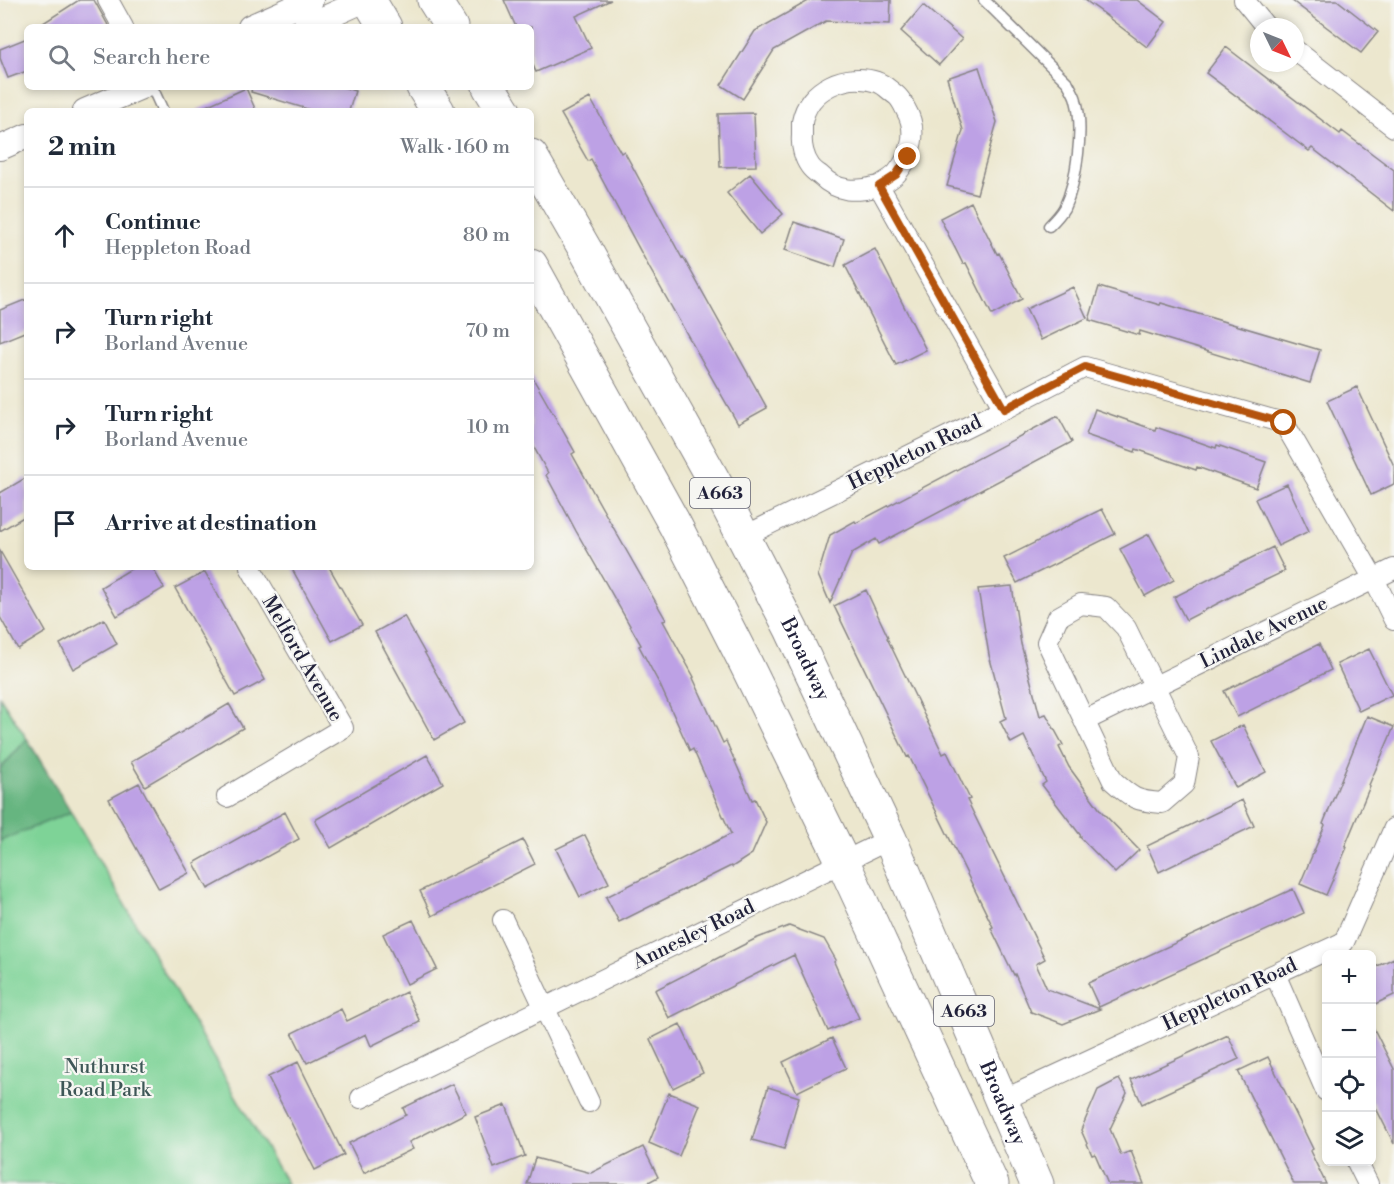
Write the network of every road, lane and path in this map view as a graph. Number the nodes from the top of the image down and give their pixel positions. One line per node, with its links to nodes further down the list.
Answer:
1 (108, 0): 10 (street)
2 (311, 0): 11 (street)
3 (364, 0): 12 (street)
4 (369, 0): 13 (highway)
5 (434, 0): 14 (highway)
6 (456, 0): 15 (street)
7 (984, 0): 30 (lane)
8 (1244, 0): 9 (street)
9 (1259, 18)
10 (121, 24)
11 (257, 24)
12 (311, 24)
13 (383, 24)
14 (451, 24)
15 (453, 24)
16 (1304, 57): 25 (street)
17 (134, 90): 21 (street)
18 (153, 90): 22 (lane)
19 (425, 90): 23 (highway)
20 (491, 90): 24 (highway)
21 (93, 108)
22 (162, 108)
23 (436, 108)
24 (502, 108)
25 (1394, 127)
26 (24, 137): 27 (street)
27 (0, 148)
28 (534, 161): 33 (highway, Broadway / A663)
29 (879, 186): 29 (street); 32 (street)
30 (1049, 226)
31 (536, 284): 43 (highway, A663)
32 (1004, 409): 33 (street, Heppleton Road); 36 (street, Heppleton Road)
33 (743, 537): 42 (highway, Broadway / A663)
34 (1394, 569): 36 (street, Lindale Avenue)
35 (252, 570): 40 (street, Melford Avenue)
36 (1374, 579): 37 (street, Heppleton Road); 38 (street, Lindale Avenue)
37 (1394, 620)
38 (1155, 686): 39 (street, Lindale Avenue); 39 (street); 39 (street)
39 (1084, 721)
40 (227, 797)
41 (1394, 828): 45 (street, Heppleton Road)
42 (890, 839): 43 (street, Annesley Road); 49 (highway, Broadway / A663)
43 (843, 862): 46 (street, Annesley Road); 52 (highway, A663)
44 (503, 920): 46 (street)
45 (1275, 974): 47 (street); 49 (street, Heppleton Road)
46 (544, 1008): 48 (street, Annesley Road); 50 (street)
47 (1322, 1082)
48 (361, 1098)
49 (1003, 1100): 53 (highway, Broadway / A663)
50 (589, 1102)
51 (1359, 1166): 54 (street)
52 (992, 1184)
53 (1037, 1184)
54 (1368, 1184)

